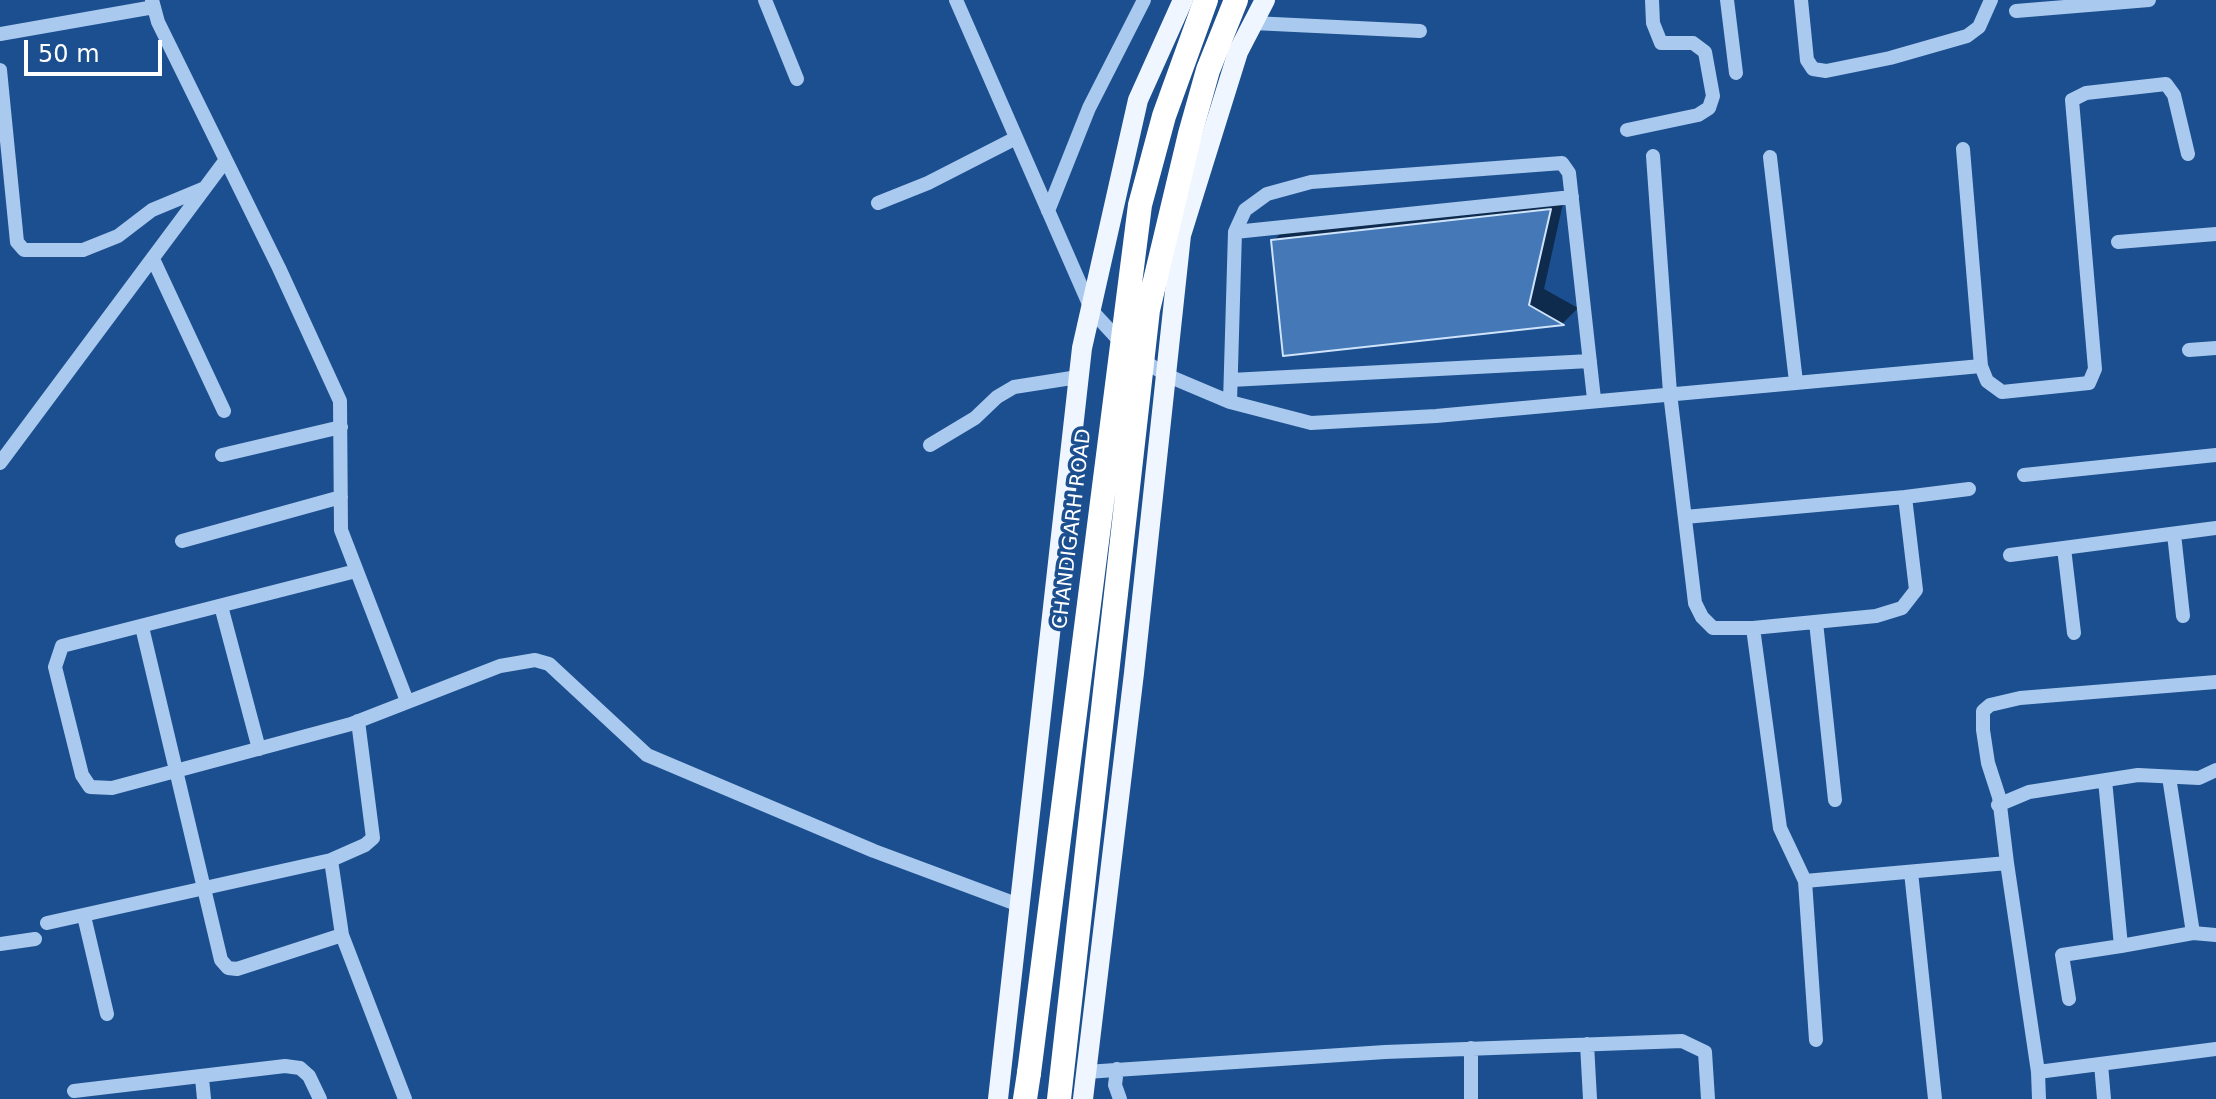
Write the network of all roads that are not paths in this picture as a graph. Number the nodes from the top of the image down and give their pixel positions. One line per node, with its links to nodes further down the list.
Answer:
1 (765, 0): 20 (street)
2 (956, 0): 22 (street)
3 (1144, 0): 31 (street)
4 (1183, 0): 36 (main road)
5 (1206, 0): 112 (highway, CHANDIGARH ROAD, bridge)
6 (1236, 0): 113 (highway, bridge)
7 (1265, 0): 15 (main road)
8 (1652, 0): 21 (street)
9 (1727, 0): 19 (street)
10 (1801, 0): 11 (street)
11 (1991, 0)
12 (2149, 0): 14 (street)
13 (153, 3): 17 (street); 27 (street)
14 (2016, 11)
15 (1253, 23): 16 (street); 41 (main road)
16 (1420, 31)
17 (0, 34)
18 (0, 70): 28 (street)
19 (1736, 73)
20 (797, 79)
21 (1627, 130)
22 (1016, 138): 30 (street); 31 (street)
23 (1963, 149): 40 (street)
24 (2188, 154): 40 (street)
25 (1653, 156): 45 (street)
26 (1770, 157): 44 (street)
27 (225, 161): 28 (street); 49 (street)
28 (205, 188): 35 (street)
29 (1572, 197): 32 (street); 32 (street); 39 (street)
30 (878, 203)
31 (1048, 211): 36 (street)
32 (1235, 232): 43 (street)
33 (2216, 234): 34 (street)
34 (2118, 242)
35 (153, 259): 48 (street); 53 (street)
36 (1092, 311): 41 (street); 42 (main road)
37 (2216, 348): 38 (street)
38 (2189, 350)
39 (1590, 361): 43 (street); 46 (street)
40 (1981, 366): 44 (street)
41 (1166, 375): 47 (street); 103 (main road)
42 (1078, 377): 50 (street); 86 (main road)
43 (1231, 380): 47 (street)
44 (1796, 382): 45 (street)
45 (1670, 393): 46 (street); 58 (street)
46 (1594, 399): 47 (street)
47 (1230, 402)
48 (224, 411)
49 (341, 427): 51 (street); 56 (street)
50 (930, 445)
51 (222, 455)
52 (2216, 455): 54 (street)
53 (0, 463)
54 (2024, 475)
55 (1969, 489): 57 (street)
56 (341, 497): 61 (street); 64 (street)
57 (1905, 497): 58 (street); 67 (street)
58 (1685, 517): 69 (street)
59 (2216, 528): 60 (street)
60 (2174, 534): 62 (street); 66 (street)
61 (182, 541)
62 (2064, 548): 63 (street); 70 (street)
63 (2010, 555)
64 (356, 571): 65 (street); 72 (street)
65 (221, 606): 68 (street); 74 (street)
66 (2183, 616)
67 (1816, 622): 69 (street); 79 (street)
68 (142, 627): 76 (street); 76 (street)
69 (1753, 628): 84 (street)
70 (2074, 633)
71 (2216, 682): 80 (street)
72 (407, 701): 73 (street); 86 (street)
73 (358, 721): 74 (street); 81 (street)
74 (259, 749): 76 (street)
75 (2216, 770): 77 (street)
76 (177, 771): 85 (street)
77 (2169, 777): 78 (street); 89 (street)
78 (2105, 780): 80 (street); 94 (street)
79 (1835, 800)
80 (1998, 805): 82 (street)
81 (331, 860): 85 (street); 90 (street)
82 (2007, 863): 83 (street); 104 (street)
83 (1911, 872): 84 (street); 119 (street)
84 (1805, 881): 97 (street)
85 (207, 890): 87 (street); 90 (street)
86 (1019, 905): 111 (main road)
87 (84, 916): 88 (street); 96 (street)
88 (47, 923)
89 (2193, 933): 91 (street); 94 (street)
90 (342, 935): 110 (street)
91 (2216, 935)
92 (35, 939): 93 (street)
93 (0, 944)
94 (2121, 946): 95 (street)
95 (2069, 999)
96 (107, 1014)
97 (1816, 1040)
98 (1587, 1044): 99 (street); 117 (street); 118 (street)
99 (1471, 1048): 102 (street); 116 (street)
100 (2216, 1049): 101 (street)
101 (2101, 1064): 104 (street); 121 (street)
102 (1117, 1069): 103 (street); 115 (street)
103 (1086, 1072): 114 (main road)
104 (2038, 1072): 120 (street)
105 (202, 1078): 107 (street); 108 (street); 109 (street)
106 (74, 1091): 107 (street)
107 (130, 1093)
108 (204, 1099)
109 (320, 1099)
110 (405, 1099)
111 (997, 1099)
112 (1025, 1099)
113 (1059, 1099)
114 (1083, 1099)
115 (1120, 1099)
116 (1471, 1099)
117 (1590, 1099)
118 (1708, 1099)
119 (1935, 1099)
120 (2039, 1099)
121 (2104, 1099)

